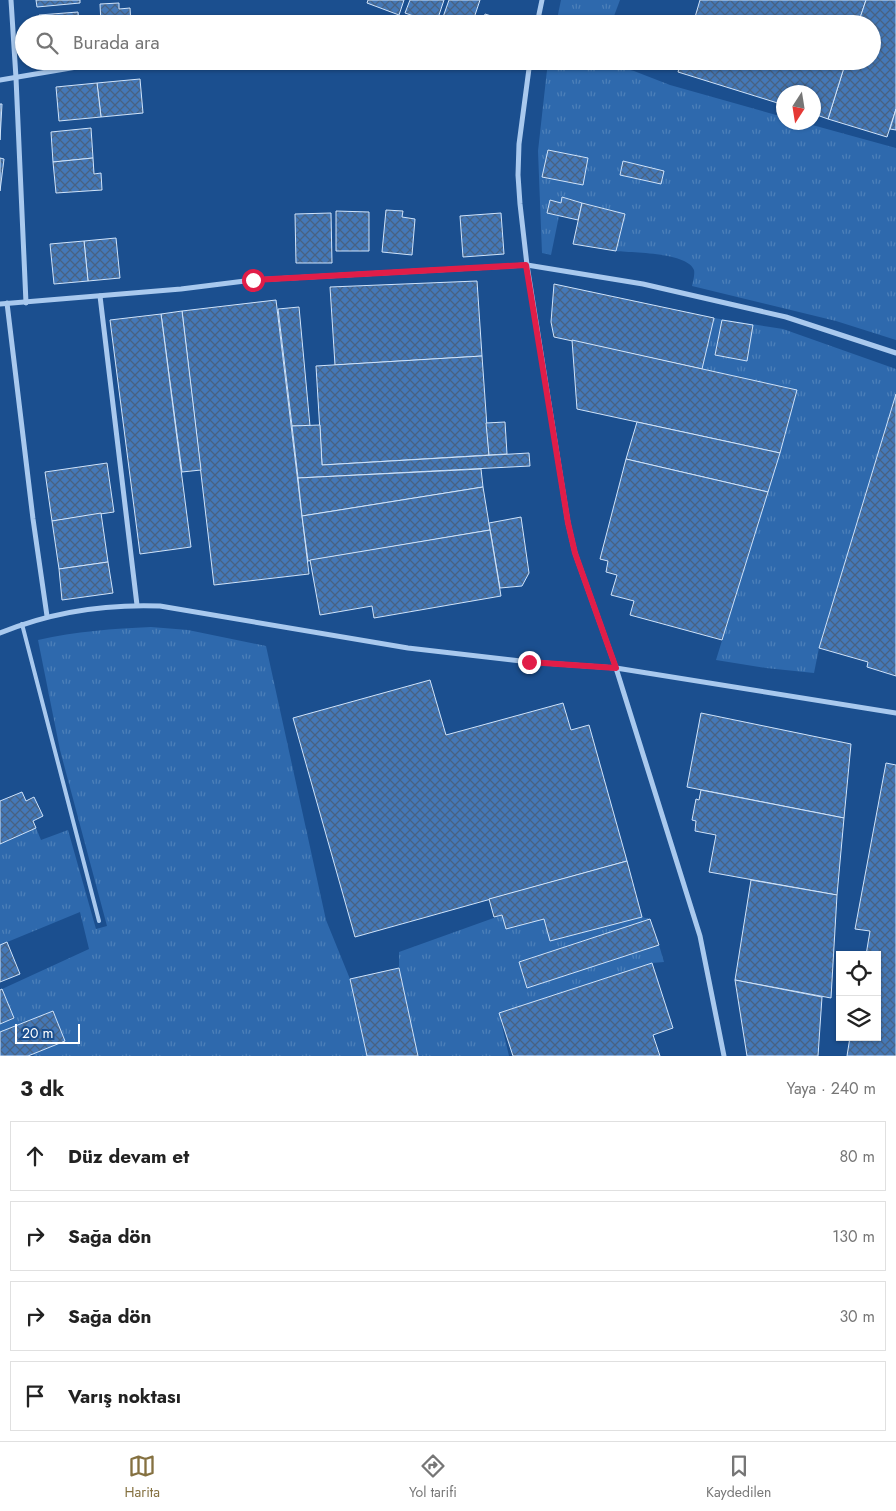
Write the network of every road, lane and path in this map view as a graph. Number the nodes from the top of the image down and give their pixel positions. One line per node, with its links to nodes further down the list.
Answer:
1 (11, 0): 4 (street)
2 (542, 0): 3 (street)
3 (539, 15)
4 (15, 62)
5 (15, 70): 8 (street)
6 (61, 70): 8 (street)
7 (528, 70): 10 (street)
8 (16, 78): 9 (street); 13 (street)
9 (0, 80)
10 (526, 265): 11 (street); 15 (street); 20 (street)
11 (100, 296): 13 (street); 16 (street)
12 (7, 303): 13 (street); 14 (street); 17 (street)
13 (26, 303)
14 (0, 304)
15 (896, 352)
16 (137, 605): 17 (street); 20 (street)
17 (47, 616): 18 (street)
18 (22, 624): 19 (street); 22 (lane)
19 (0, 633)
20 (616, 668): 21 (street); 23 (street)
21 (896, 713)
22 (99, 922)
23 (724, 1056)

